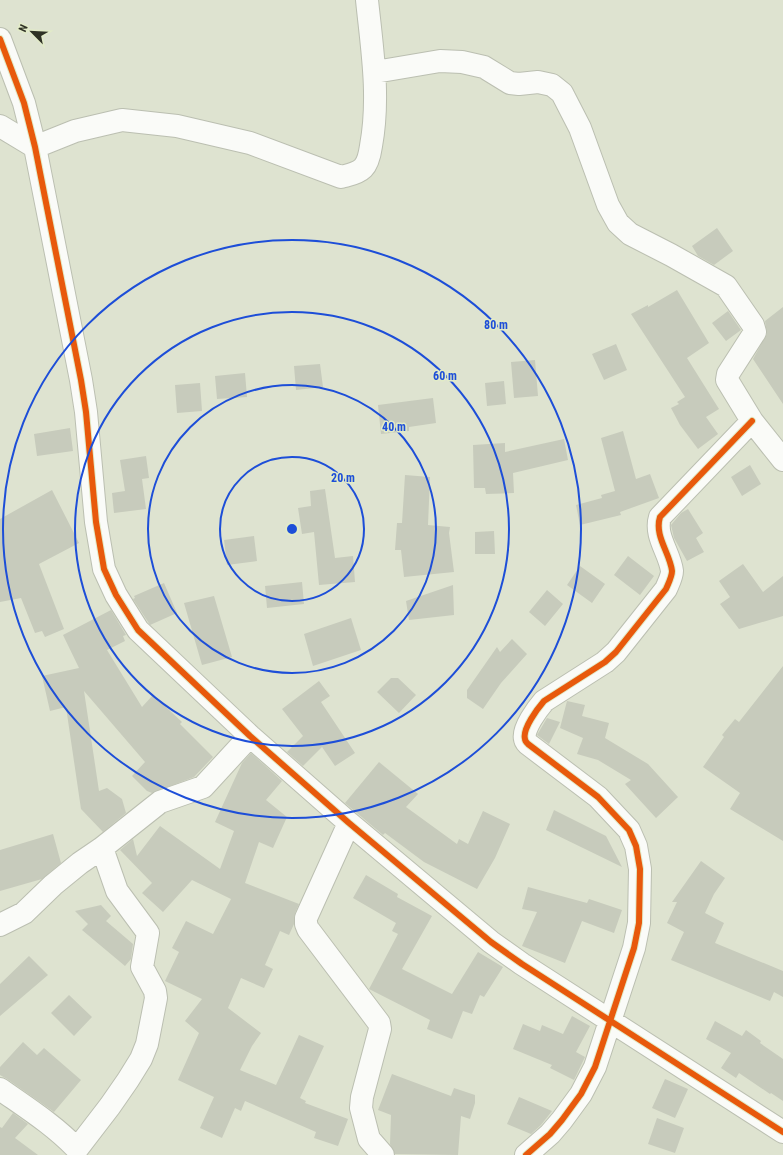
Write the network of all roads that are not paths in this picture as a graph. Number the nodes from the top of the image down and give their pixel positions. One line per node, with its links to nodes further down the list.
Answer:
1 (367, 0): 3 (street)
2 (0, 39): 5 (street)
3 (375, 72): 5 (street); 6 (street)
4 (0, 126): 5 (street)
5 (35, 147): 8 (street)
6 (752, 421): 7 (street); 12 (street)
7 (783, 460)
8 (250, 736): 9 (street); 10 (street)
9 (349, 823): 12 (street); 16 (street)
10 (102, 848): 11 (street); 15 (street)
11 (0, 925)
12 (610, 1020): 14 (street); 17 (street)
13 (0, 1089): 15 (street)
14 (783, 1132)
15 (80, 1152)
16 (383, 1155)
17 (526, 1155)

